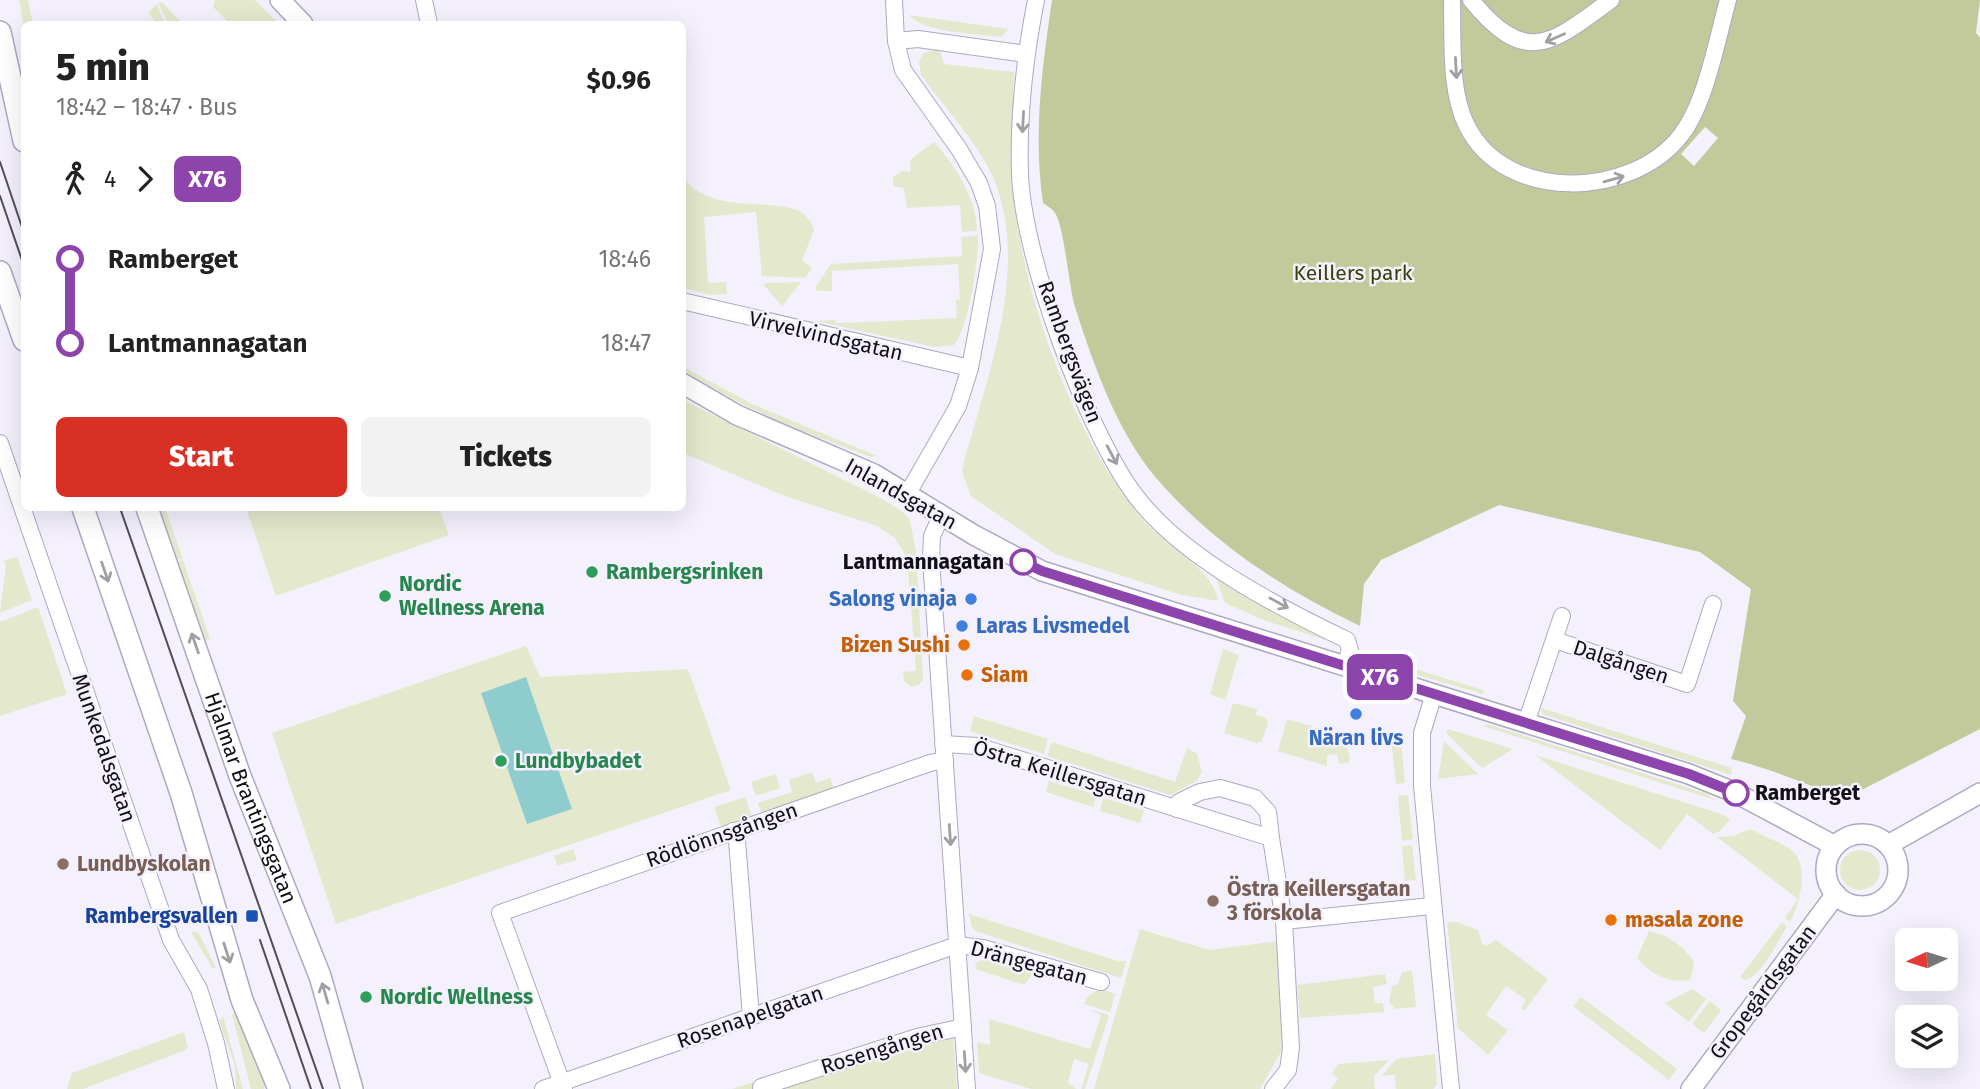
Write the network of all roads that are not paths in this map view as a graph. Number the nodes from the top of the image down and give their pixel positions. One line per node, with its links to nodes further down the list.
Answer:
1 (279, 0): 9 (street)
2 (424, 0): 10 (street)
3 (894, 0): 12 (street)
4 (1036, 0): 13 (street, Rambergsvägen)
5 (1452, 0): 8 (street, one-way to 8)
6 (1471, 0): 7 (street, one-way to 6)
7 (1611, 0)
8 (1728, 0)
9 (300, 21)
10 (428, 21)
11 (0, 32): 14 (main road)
12 (896, 41): 13 (street); 18 (street)
13 (1026, 54): 30 (street, Rambergsvägen, one-way to 30)
14 (21, 127)
15 (0, 272): 17 (main road)
16 (686, 302): 18 (street, Virvelvindsgatan)
17 (21, 332)
18 (970, 368): 21 (street)
19 (686, 385): 21 (street, Inlandsgatan)
20 (0, 443): 22 (street, Munkedalsgatan)
21 (908, 493): 26 (street, Inlandsgatan)
22 (21, 504)
23 (23, 511): 50 (street, Munkedalsgatan)
24 (84, 511): 47 (main road, one-way to 47)
25 (148, 511): 51 (main road, Hjalmar Brantingsgatan, one-way to 25)
26 (942, 516): 30 (street, Inlandsgatan); 33 (street)
27 (1713, 604): 29 (street, Dalgången)
28 (1562, 616): 29 (street, Dalgången)
29 (1555, 640): 32 (street, Dalgången)
30 (1345, 667): 31 (street, Inlandsgatan)
31 (1434, 694): 32 (street, Inlandsgatan); 41 (street)
32 (1526, 723): 39 (street, Inlandsgatan)
33 (944, 757): 35 (street, Östra Keillersgatan); 36 (street, Rödlönnsgången); 43 (street, one-way to 43)
34 (1980, 793): 38 (street)
35 (1177, 809): 37 (street, Östra Keillersgatan); 37 (street)
36 (733, 831): 45 (street); 48 (street, Rödlönnsgången)
37 (1271, 838): 42 (street)
38 (1888, 845): 39 (street); 40 (street)
39 (1835, 846): 40 (street)
40 (1836, 894): 56 (street, Gropegårdsgatan)
41 (1431, 906): 42 (street); 55 (street)
42 (1284, 921): 54 (street)
43 (957, 945): 44 (street, Drängegatan); 45 (street, Rosenapelgatan); 46 (street)
44 (1101, 982)
45 (751, 1017): 48 (street, Rosenapelgatan)
46 (963, 1027): 49 (street, Rosengången); 53 (street, one-way to 53)
47 (274, 1084)
48 (562, 1086): 52 (street, Rosenapelgatan)
49 (761, 1087)
50 (226, 1089)
51 (352, 1089)
52 (543, 1089)
53 (967, 1089)
54 (1273, 1089)
55 (1451, 1089)
56 (1691, 1089)

